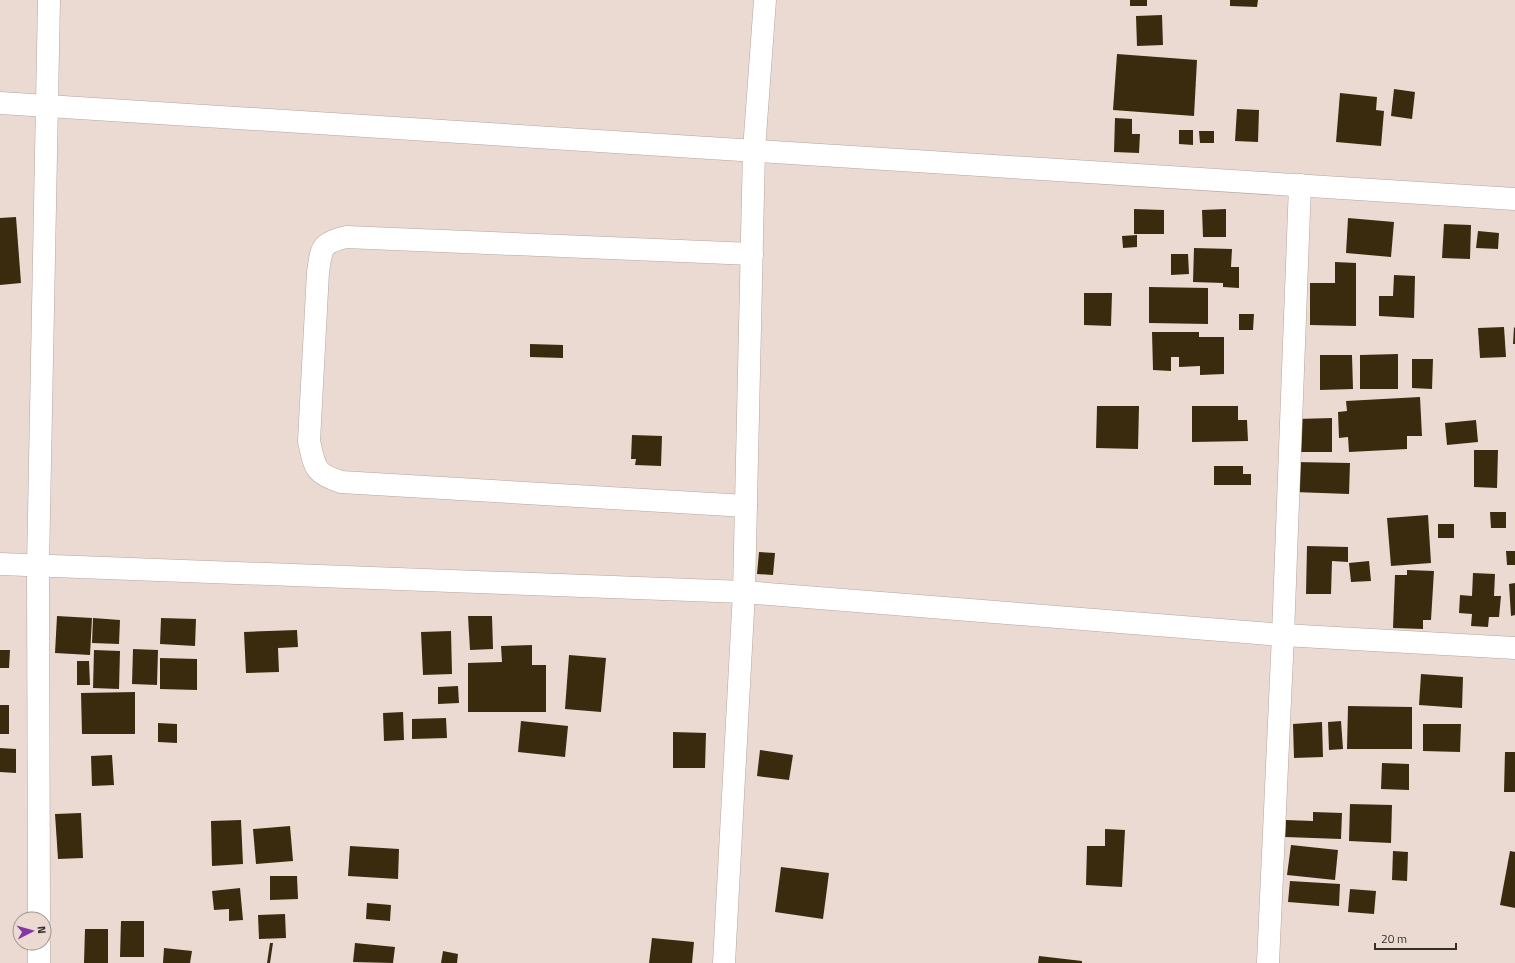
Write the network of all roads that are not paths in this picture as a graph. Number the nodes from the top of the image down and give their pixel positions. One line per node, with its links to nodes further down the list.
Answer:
1 (49, 0): 4 (street)
2 (765, 0): 5 (street)
3 (0, 103): 4 (street)
4 (48, 106): 5 (street); 11 (street)
5 (754, 150): 6 (street); 8 (street)
6 (1300, 185): 7 (street); 13 (street)
7 (1515, 199)
8 (752, 254): 9 (street); 9 (street)
9 (746, 506): 12 (street)
10 (0, 564): 11 (street)
11 (38, 566): 12 (street); 15 (street)
12 (744, 592): 13 (street); 18 (street)
13 (1283, 635): 14 (street); 19 (street)
14 (1515, 648)
15 (39, 911)
16 (39, 951): 17 (street)
17 (39, 963)
18 (724, 963)
19 (1268, 963)

